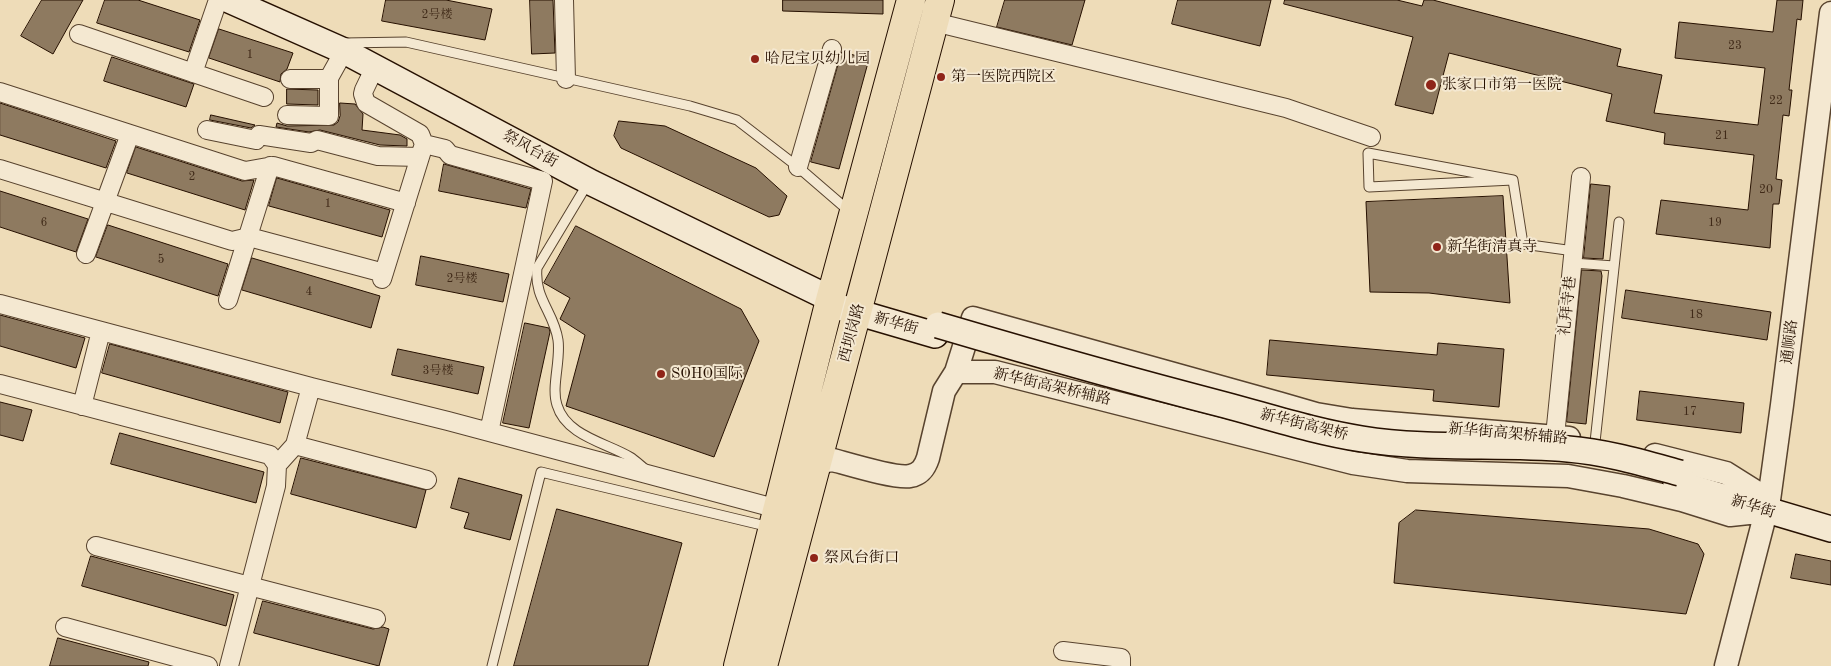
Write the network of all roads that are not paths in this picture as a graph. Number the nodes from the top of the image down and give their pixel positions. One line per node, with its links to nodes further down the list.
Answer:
1 (218, 0): 11 (street)
2 (229, 0): 8 (main road, 祭风台街)
3 (564, 0): 13 (street)
4 (912, 0): 31 (main road, 西坝岗路)
5 (937, 11): 21 (street); 40 (main road, 西坝岗路)
6 (1831, 13): 58 (street, 通顺路)
7 (80, 34): 11 (street)
8 (335, 47): 10 (main road, 祭风台街); 13 (lane); 14 (street)
9 (832, 49): 24 (street)
10 (375, 67): 22 (street); 28 (main road, 祭风台街)
11 (194, 73): 16 (street)
12 (290, 78): 14 (street)
13 (566, 78): 24 (lane)
14 (329, 79): 18 (street)
15 (0, 92): 20 (street)
16 (264, 97)
17 (1831, 111): 58 (street, 通顺路)
18 (287, 115)
19 (207, 130): 22 (street)
20 (130, 134): 23 (street); 29 (street)
21 (1371, 137)
22 (422, 150): 30 (street); 48 (street)
23 (270, 166): 30 (street); 33 (street)
24 (798, 167): 31 (lane)
25 (0, 169): 29 (street)
26 (1582, 176): 35 (street, 礼拜寺巷)
27 (1513, 180): 27 (lane); 35 (lane)
28 (589, 181): 37 (main road, 祭风台街); 55 (lane)
29 (105, 202): 33 (street); 34 (street)
30 (406, 203): 33 (street)
31 (853, 215): 37 (main road, 西坝岗路)
32 (1619, 222): 36 (lane)
33 (249, 237): 38 (street)
34 (86, 254)
35 (1573, 257): 36 (lane); 49 (street, 礼拜寺巷)
36 (1614, 266): 51 (lane)
37 (830, 299): 40 (main road, 新华街); 60 (main road, 西坝岗路)
38 (228, 300)
39 (0, 304): 42 (street)
40 (859, 308): 41 (main road, 新华街); 54 (main road, 西坝岗路)
41 (936, 330): 56 (main road, 新华街高架桥, bridge)
42 (101, 331): 45 (street); 47 (street)
43 (956, 372): 46 (street, 新华街高架桥辅路); 50 (street, 新华街高架桥辅路); 54 (street)
44 (0, 384): 47 (street)
45 (312, 387): 48 (street); 52 (street)
46 (1278, 403): 49 (street, 新华街高架桥辅路); 50 (street)
47 (82, 406): 53 (street)
48 (489, 432): 55 (street)
49 (1555, 436): 51 (street, 新华街高架桥辅路)
50 (1267, 441): 58 (street, 新华街高架桥辅路)
51 (1595, 442): 58 (street, 新华街高架桥辅路)
52 (295, 445): 53 (street); 57 (street)
53 (277, 465): 63 (street)
54 (817, 466): 71 (main road, 西坝岗路)
55 (653, 476): 60 (street)
56 (1678, 478): 58 (main road, 新华街)
57 (427, 480)
58 (1773, 507): 59 (main road, 新华街); 61 (main road, 新华街); 73 (street, 通顺路)
59 (1831, 517)
60 (776, 518): 69 (lane); 70 (main road, 西坝岗路)
61 (1831, 530)
62 (96, 546): 63 (street)
63 (250, 586): 64 (street); 68 (street)
64 (376, 618)
65 (65, 627): 67 (street)
66 (1063, 651): 72 (street)
67 (208, 666)
68 (229, 666)
69 (492, 666)
70 (738, 666)
71 (763, 666)
72 (1121, 666)
73 (1726, 666)

